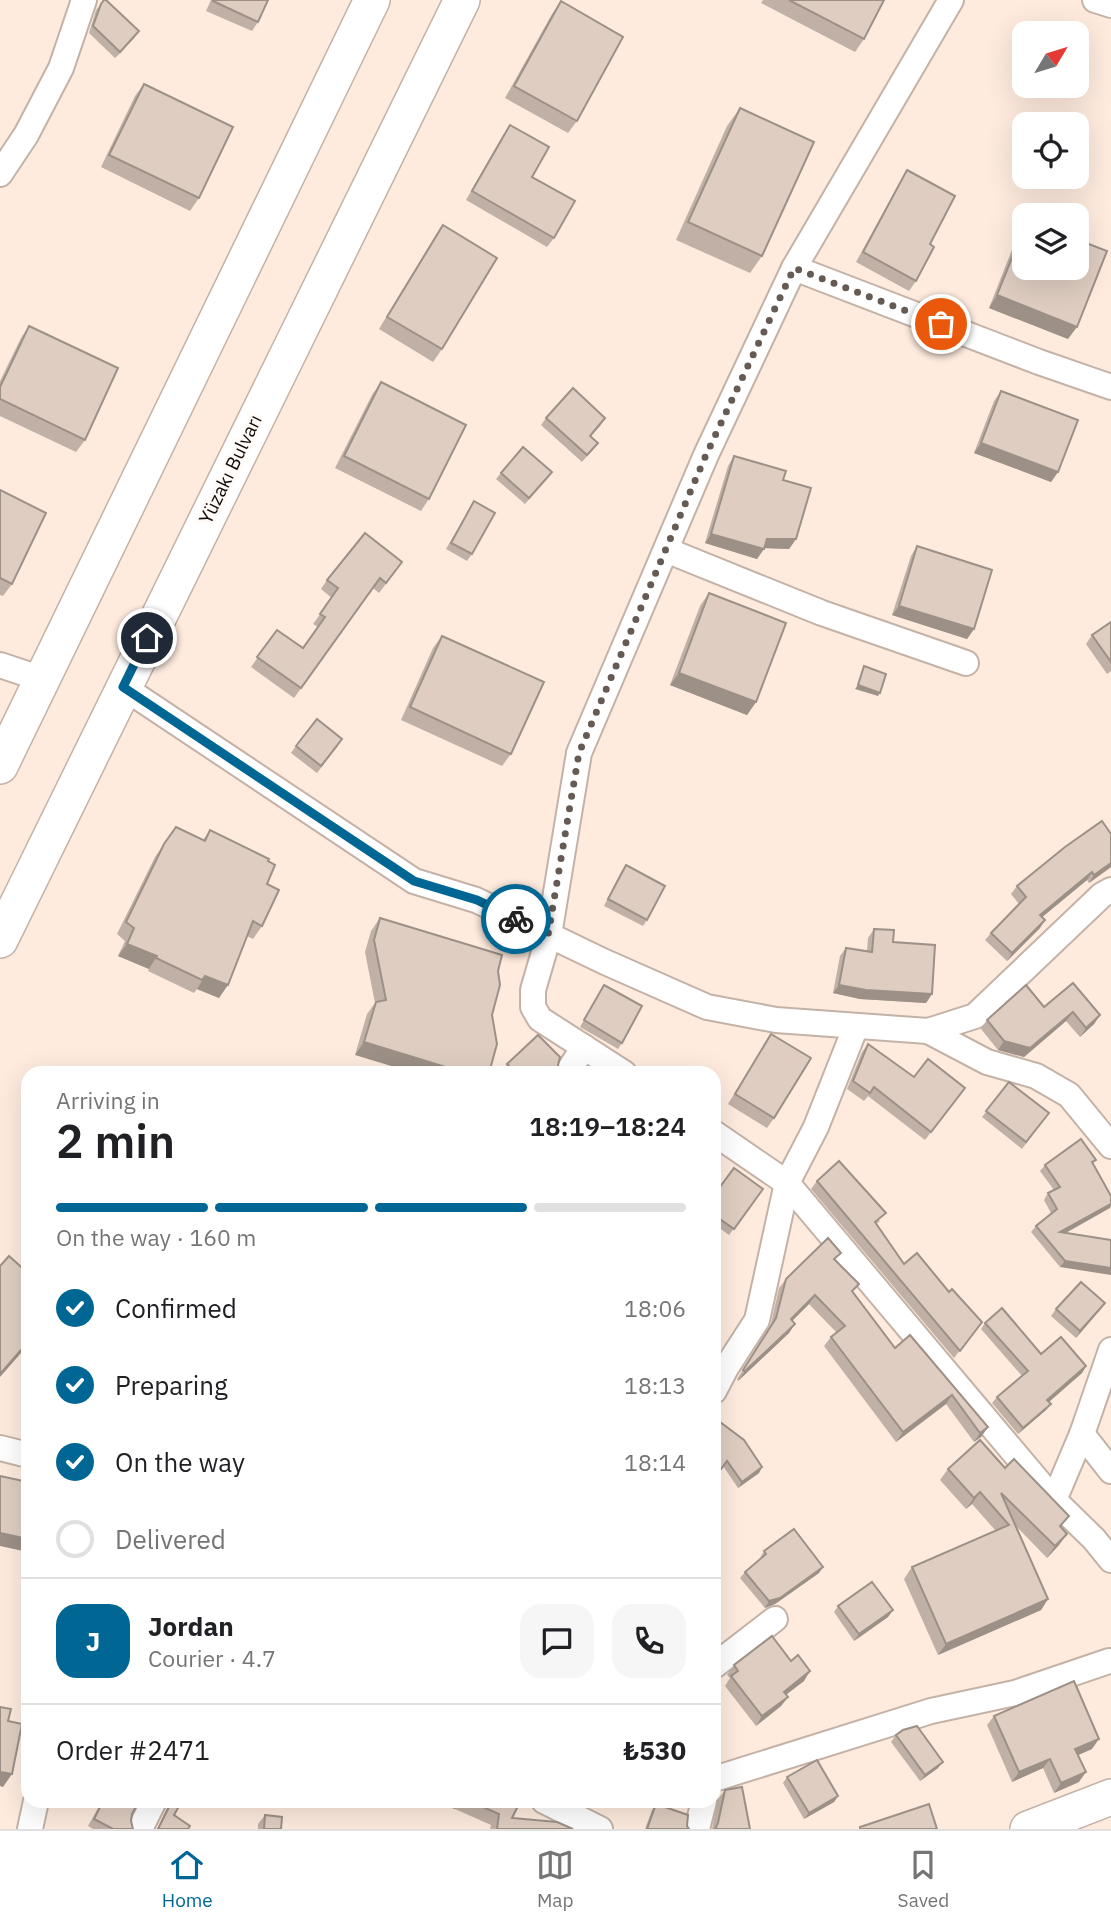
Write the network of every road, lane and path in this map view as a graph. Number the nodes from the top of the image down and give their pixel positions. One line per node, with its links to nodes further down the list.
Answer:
1 (83, 0): 7 (street)
2 (372, 0): 13 (main road)
3 (462, 0): 14 (main road, Yüzakı Bulvarı)
4 (951, 0): 8 (street)
5 (1095, 0): 6 (street)
6 (1111, 5)
7 (0, 174)
8 (794, 268): 9 (street); 10 (street)
9 (1111, 387)
10 (666, 550): 11 (street); 17 (street)
11 (966, 663)
12 (0, 664): 13 (street)
13 (42, 679): 15 (main road)
14 (123, 687): 17 (street); 18 (main road, Yüzakı Bulvarı)
15 (0, 766)
16 (1111, 890): 20 (street)
17 (548, 935): 19 (street); 21 (street)
18 (0, 940)
19 (856, 1026): 20 (street); 26 (street)
20 (928, 1031): 25 (street)
21 (584, 1047): 22 (street); 23 (street)
22 (572, 1066)
23 (613, 1066)
24 (721, 1138): 26 (street)
25 (1111, 1146)
26 (787, 1183): 28 (street); 33 (street)
27 (1111, 1350): 29 (street)
28 (721, 1378)
29 (1082, 1434): 32 (street); 33 (street)
30 (0, 1448): 31 (street)
31 (21, 1453)
32 (1111, 1471)
33 (1054, 1500): 34 (street)
34 (1111, 1560)
35 (775, 1619): 37 (street)
36 (1111, 1660): 38 (street)
37 (721, 1661)
38 (721, 1777)
39 (1111, 1797): 48 (main road)
40 (34, 1808): 44 (street)
41 (150, 1808): 45 (street)
42 (558, 1808): 46 (street)
43 (702, 1808): 47 (street)
44 (30, 1829)
45 (140, 1829)
46 (600, 1829)
47 (697, 1829)
48 (1028, 1829)

